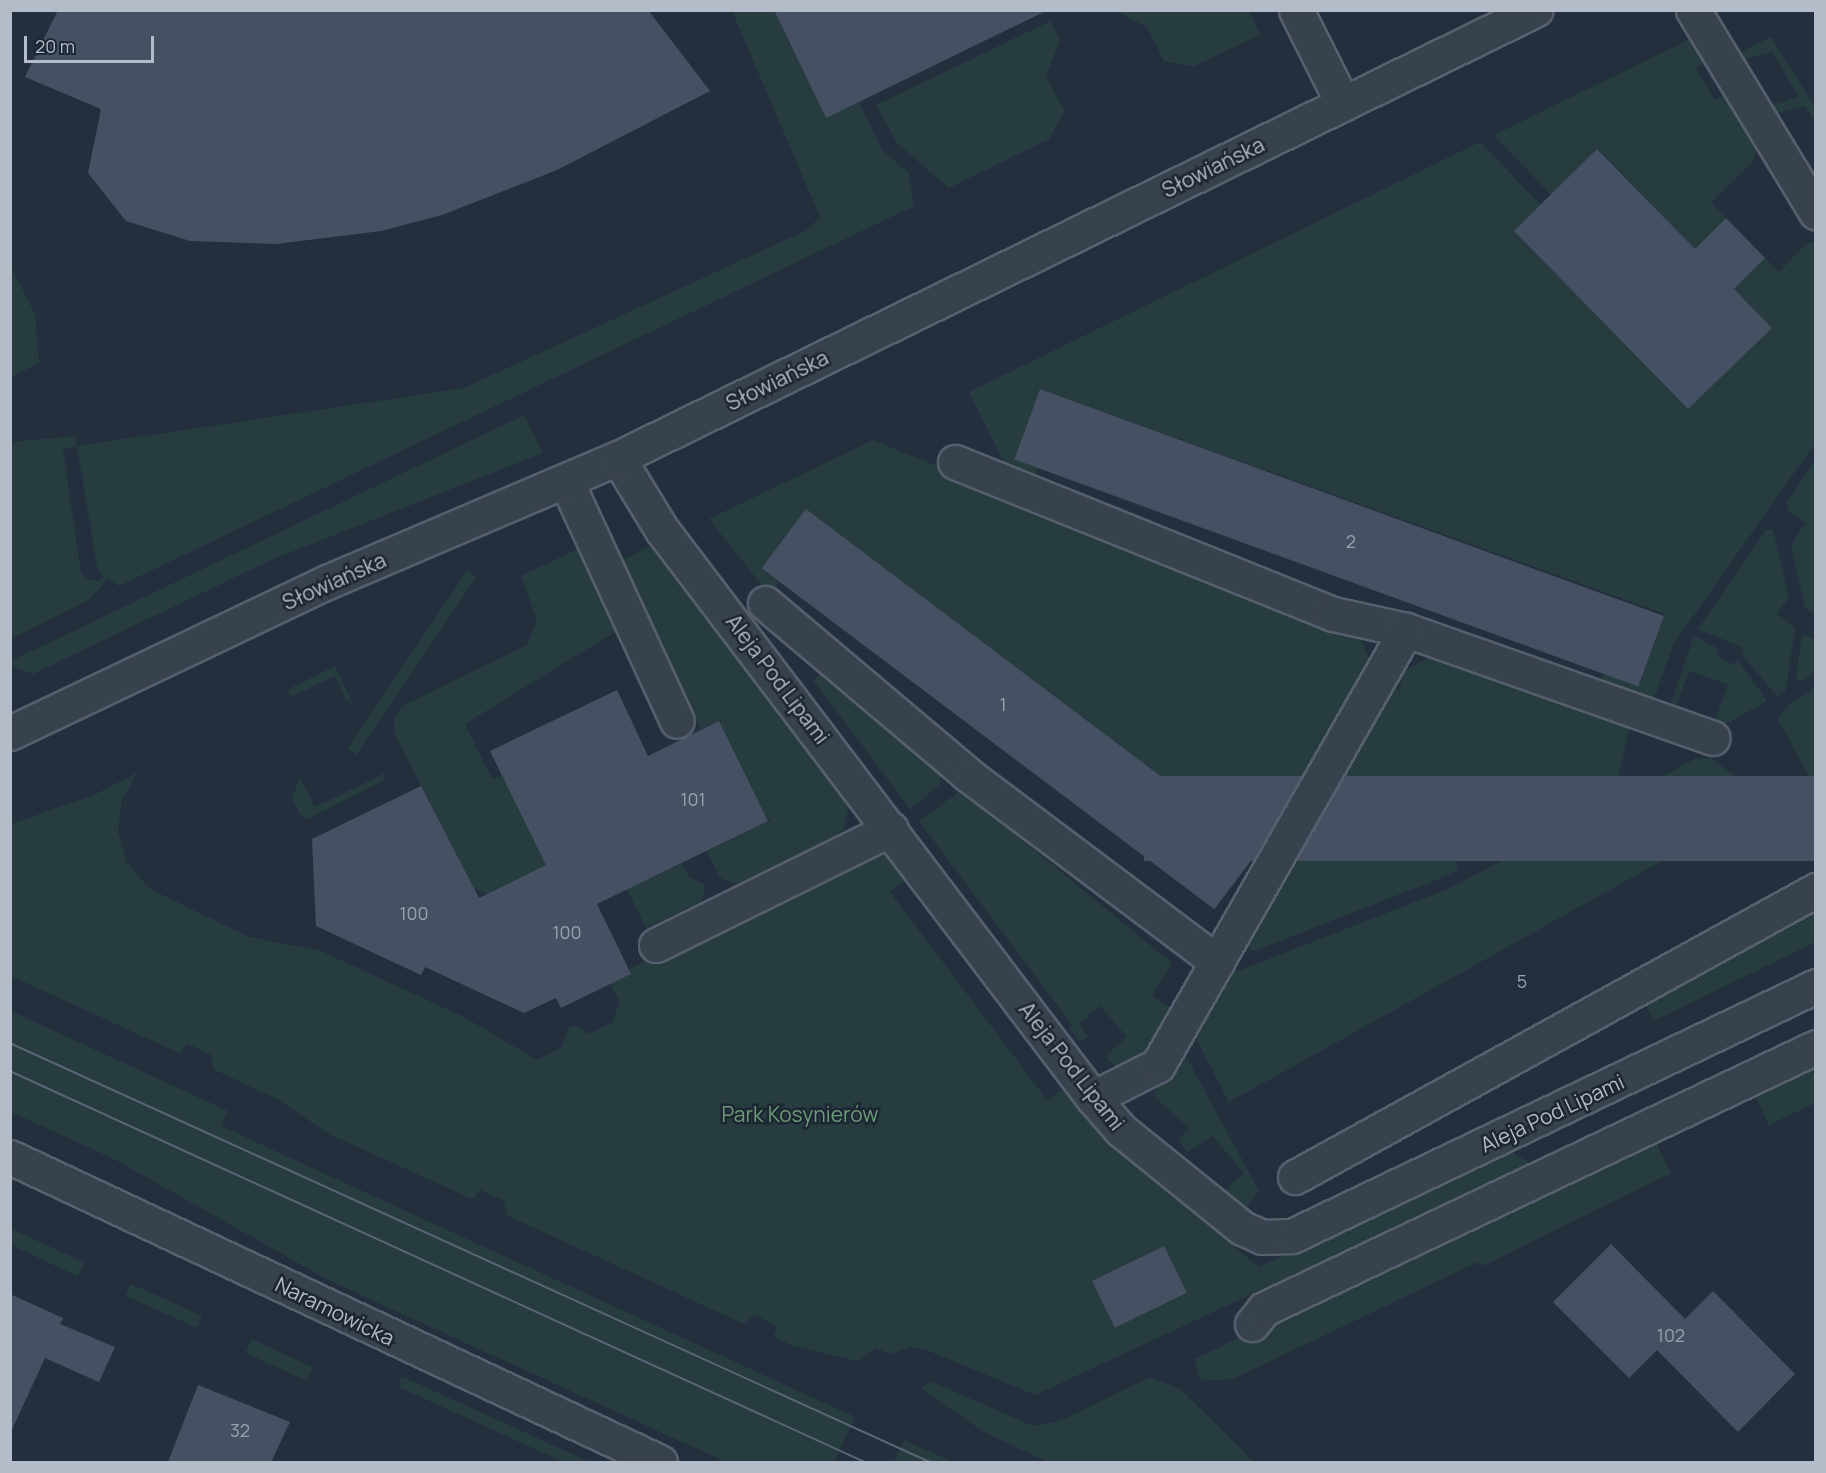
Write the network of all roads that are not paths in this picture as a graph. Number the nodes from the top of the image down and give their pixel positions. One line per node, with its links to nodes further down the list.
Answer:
1 (1296, 10): 4 (street)
2 (1535, 10): 4 (street, Słowiańska)
3 (1693, 10): 5 (street)
4 (1343, 104): 6 (street, Słowiańska)
5 (1815, 212)
6 (618, 458): 8 (street, Słowiańska); 14 (street, Aleja Pod Lipami)
7 (955, 462): 10 (street)
8 (566, 481): 11 (street); 12 (street, Słowiańska)
9 (765, 603): 17 (street)
10 (1406, 630): 13 (street); 17 (street)
11 (677, 721)
12 (10, 734)
13 (1713, 738)
14 (891, 829): 16 (street); 21 (street, Aleja Pod Lipami)
15 (1815, 890): 24 (street)
16 (656, 945)
17 (1217, 962): 21 (street)
18 (1815, 986): 20 (street, Aleja Pod Lipami)
19 (1815, 1047): 22 (street)
20 (1635, 1074): 21 (street, Aleja Pod Lipami); 22 (street)
21 (1093, 1098)
22 (1675, 1113): 25 (street)
23 (10, 1157): 26 (street, Naramowicka)
24 (1295, 1178)
25 (1252, 1324)
26 (660, 1462)

